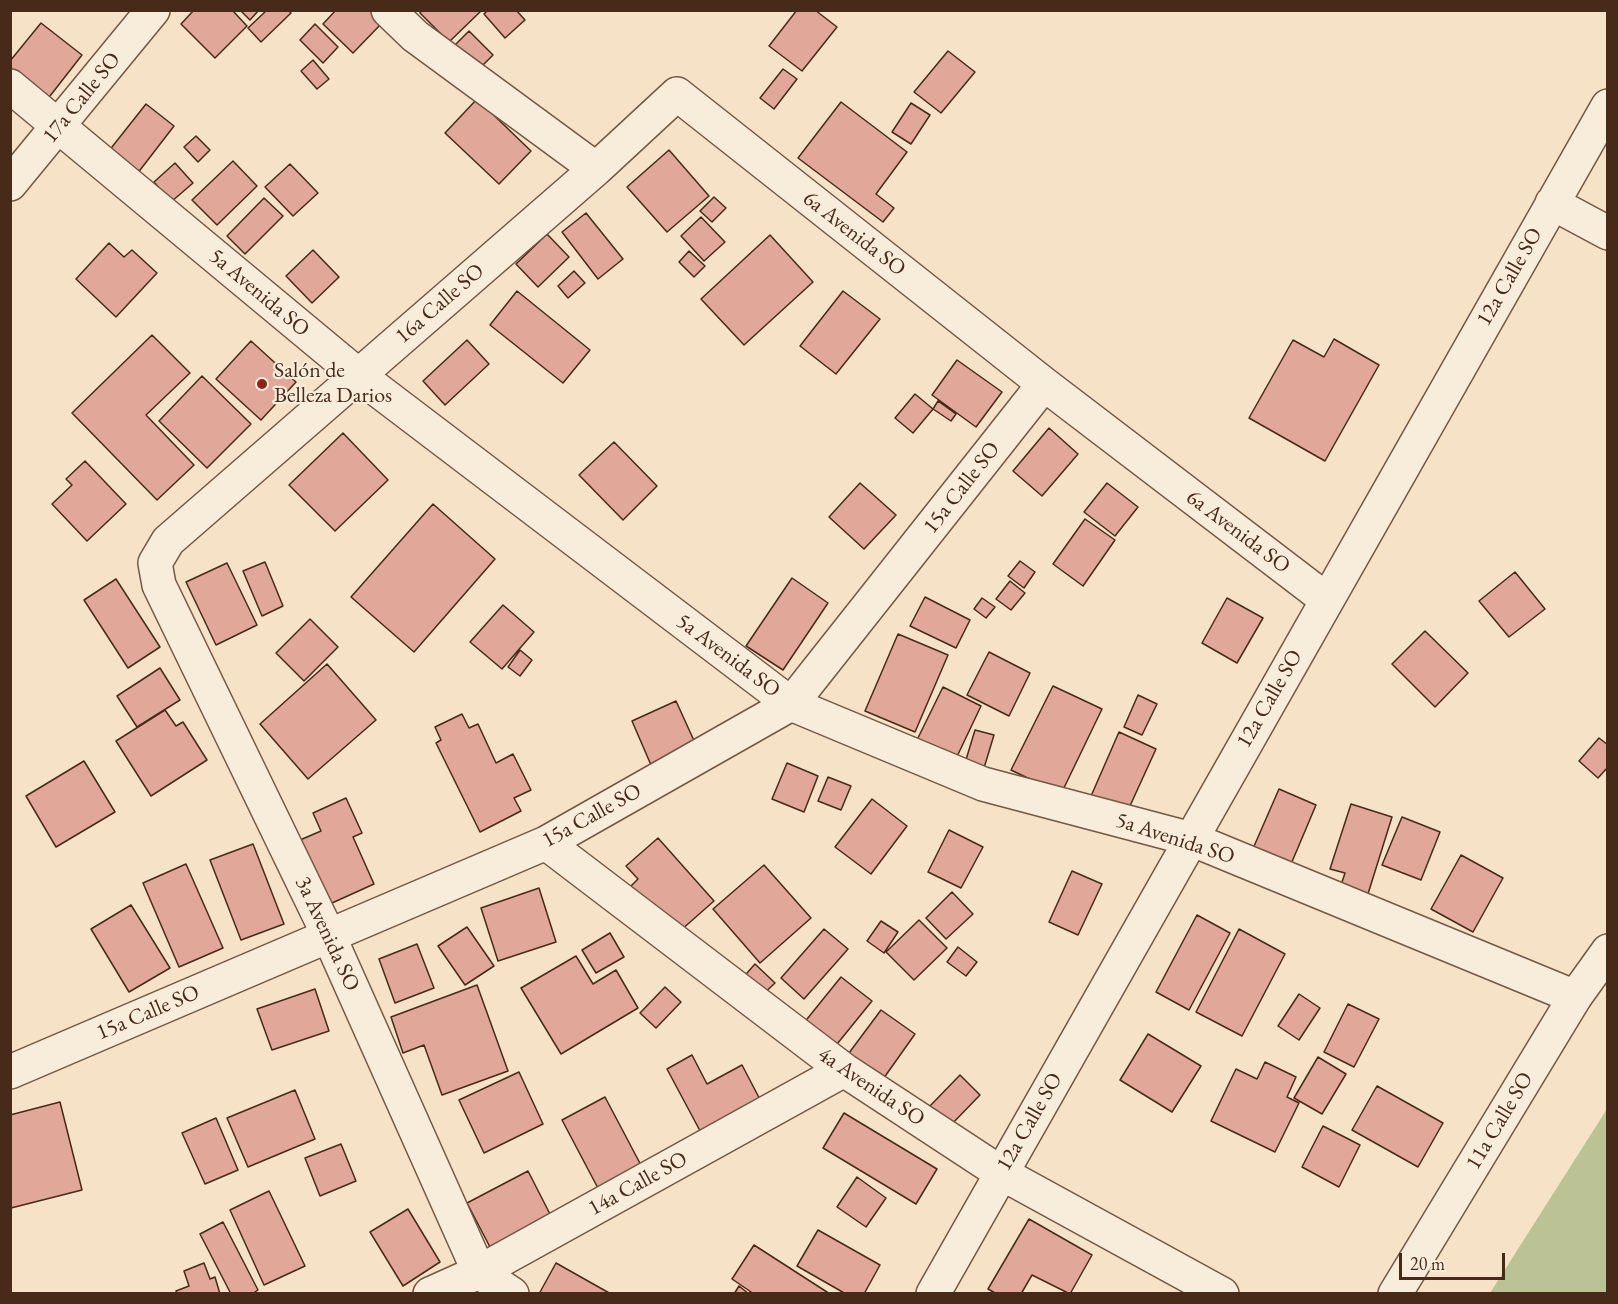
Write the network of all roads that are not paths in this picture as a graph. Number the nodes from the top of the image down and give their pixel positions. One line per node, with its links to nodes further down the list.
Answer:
1 (153, 10): 5 (street, 17a Calle SO)
2 (388, 10): 6 (street)
3 (10, 86): 5 (street, 5a Avenida SO)
4 (1608, 106): 8 (street, 12a Calle SO)
5 (60, 126): 7 (street, 17a Calle SO); 10 (street, 5a Avenida SO)
6 (596, 169): 10 (street, 16a Calle SO); 11 (street, 6a Avenida SO)
7 (10, 184)
8 (1552, 203): 9 (street); 13 (street, 12a Calle SO)
9 (1608, 233)
10 (358, 375): 12 (street, 16a Calle SO); 14 (street, 5a Avenida SO)
11 (1044, 384): 13 (street, 6a Avenida SO); 14 (street, 15a Calle SO)
12 (155, 563): 17 (street, 3a Avenida SO)
13 (1327, 600): 15 (street, 12a Calle SO)
14 (791, 704): 15 (street, 5a Avenida SO); 16 (street, 15a Calle SO)
15 (1191, 839): 19 (street, 5a Avenida SO); 22 (street, 12a Calle SO)
16 (546, 843): 17 (street, 15a Calle SO); 20 (street, 4a Avenida SO)
17 (330, 936): 21 (street, 15a Calle SO); 23 (street, 3a Avenida SO)
18 (1608, 951): 19 (street, 11a Calle SO)
19 (1575, 998): 28 (street, 11a Calle SO)
20 (843, 1070): 22 (street, 4a Avenida SO); 23 (street, 14a Calle SO)
21 (10, 1072)
22 (1001, 1173): 26 (street, 12a Calle SO); 27 (street, 4a Avenida SO)
23 (479, 1272): 24 (street, 14a Calle SO); 25 (street)
24 (430, 1293)
25 (512, 1293)
26 (933, 1293)
27 (1222, 1293)
28 (1395, 1293)

